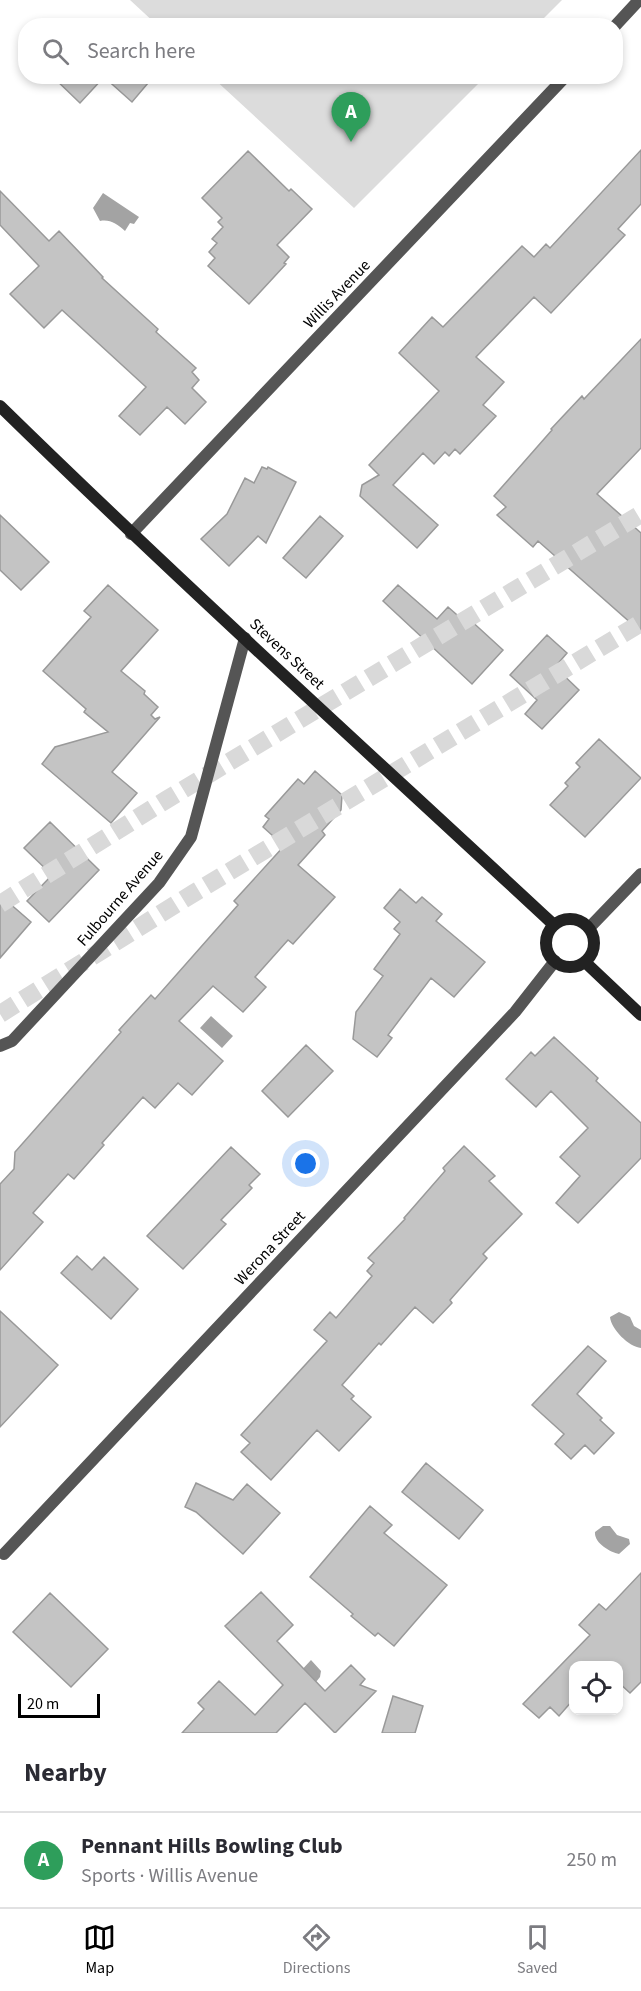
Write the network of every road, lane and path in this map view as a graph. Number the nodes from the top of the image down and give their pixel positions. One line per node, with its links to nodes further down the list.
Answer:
1 (639, 0): 2 (street)
2 (622, 18)
3 (558, 84): 5 (street, Willis Avenue)
4 (0, 406): 5 (street, Stevens Street)
5 (131, 534): 6 (street, Stevens Street)
6 (246, 638): 8 (street, Stevens Street); 13 (street, Fulbourne Avenue)
7 (641, 874): 9 (street)
8 (554, 925): 9 (street); 10 (street)
9 (589, 928): 11 (street)
10 (555, 962): 11 (street); 14 (street, Werona Street)
11 (585, 962): 12 (street)
12 (641, 1015)
13 (0, 1046)
14 (4, 1554)

